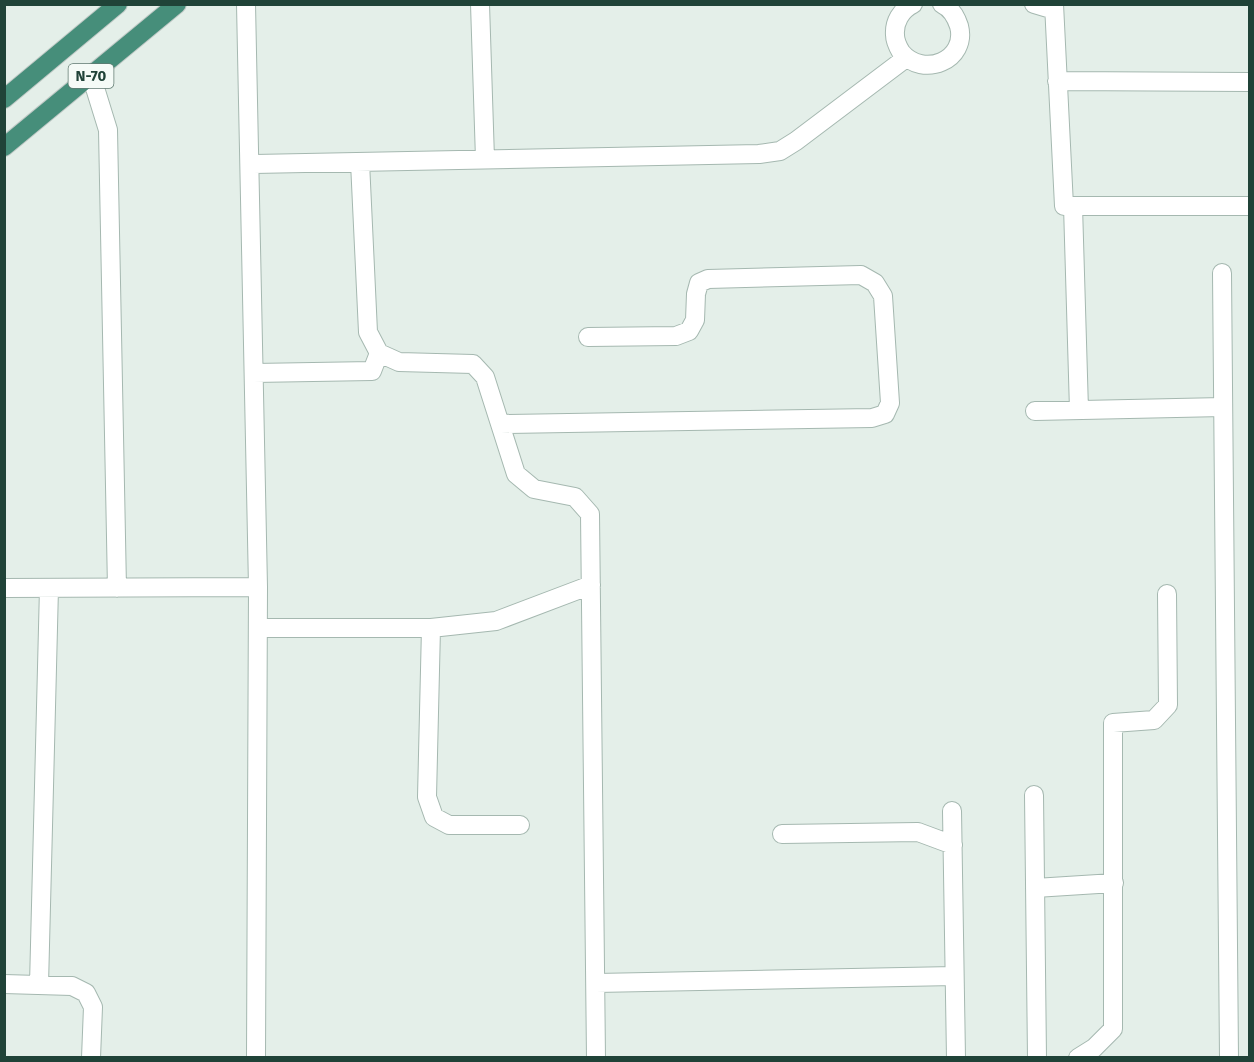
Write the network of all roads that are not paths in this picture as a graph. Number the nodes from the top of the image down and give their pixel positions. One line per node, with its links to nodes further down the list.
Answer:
1 (118, 4): 13 (highway, N-70)
2 (177, 4): 10 (highway, N-70)
3 (246, 4): 17 (street)
4 (480, 4): 15 (street)
5 (1034, 4): 6 (street)
6 (1054, 7): 11 (street)
7 (902, 8): 9 (street)
8 (956, 8): 9 (street)
9 (906, 58): 15 (street)
10 (92, 75): 14 (highway, N-70); 32 (street)
11 (1057, 81): 12 (street); 18 (street)
12 (1250, 82)
13 (4, 99)
14 (4, 147)
15 (485, 159): 16 (street)
16 (360, 162): 17 (street); 22 (street)
17 (250, 164): 23 (street)
18 (1073, 206): 19 (street); 25 (street)
19 (1250, 206)
20 (1222, 273): 24 (street)
21 (588, 337): 27 (street)
22 (379, 353): 23 (street); 27 (street)
23 (254, 373): 29 (street)
24 (1223, 407): 25 (street); 53 (street)
25 (1079, 410): 26 (street)
26 (1035, 411)
27 (501, 424): 28 (street)
28 (591, 585): 35 (street); 44 (street)
29 (258, 587): 32 (street); 34 (street)
30 (4, 588): 31 (street)
31 (50, 588): 32 (street); 46 (street)
32 (117, 588)
33 (1167, 594): 41 (street)
34 (258, 628): 35 (street); 48 (street)
35 (431, 628): 38 (street)
36 (1034, 795): 42 (street)
37 (952, 811): 40 (street)
38 (520, 825)
39 (782, 834): 40 (street)
40 (953, 845): 43 (street)
41 (1114, 883): 42 (street); 52 (street)
42 (1035, 888): 51 (street)
43 (954, 976): 44 (street); 50 (street)
44 (596, 983): 49 (street)
45 (4, 984): 46 (street)
46 (39, 985): 47 (street)
47 (91, 1058)
48 (256, 1058)
49 (596, 1058)
50 (956, 1058)
51 (1037, 1058)
52 (1078, 1058)
53 (1229, 1058)

